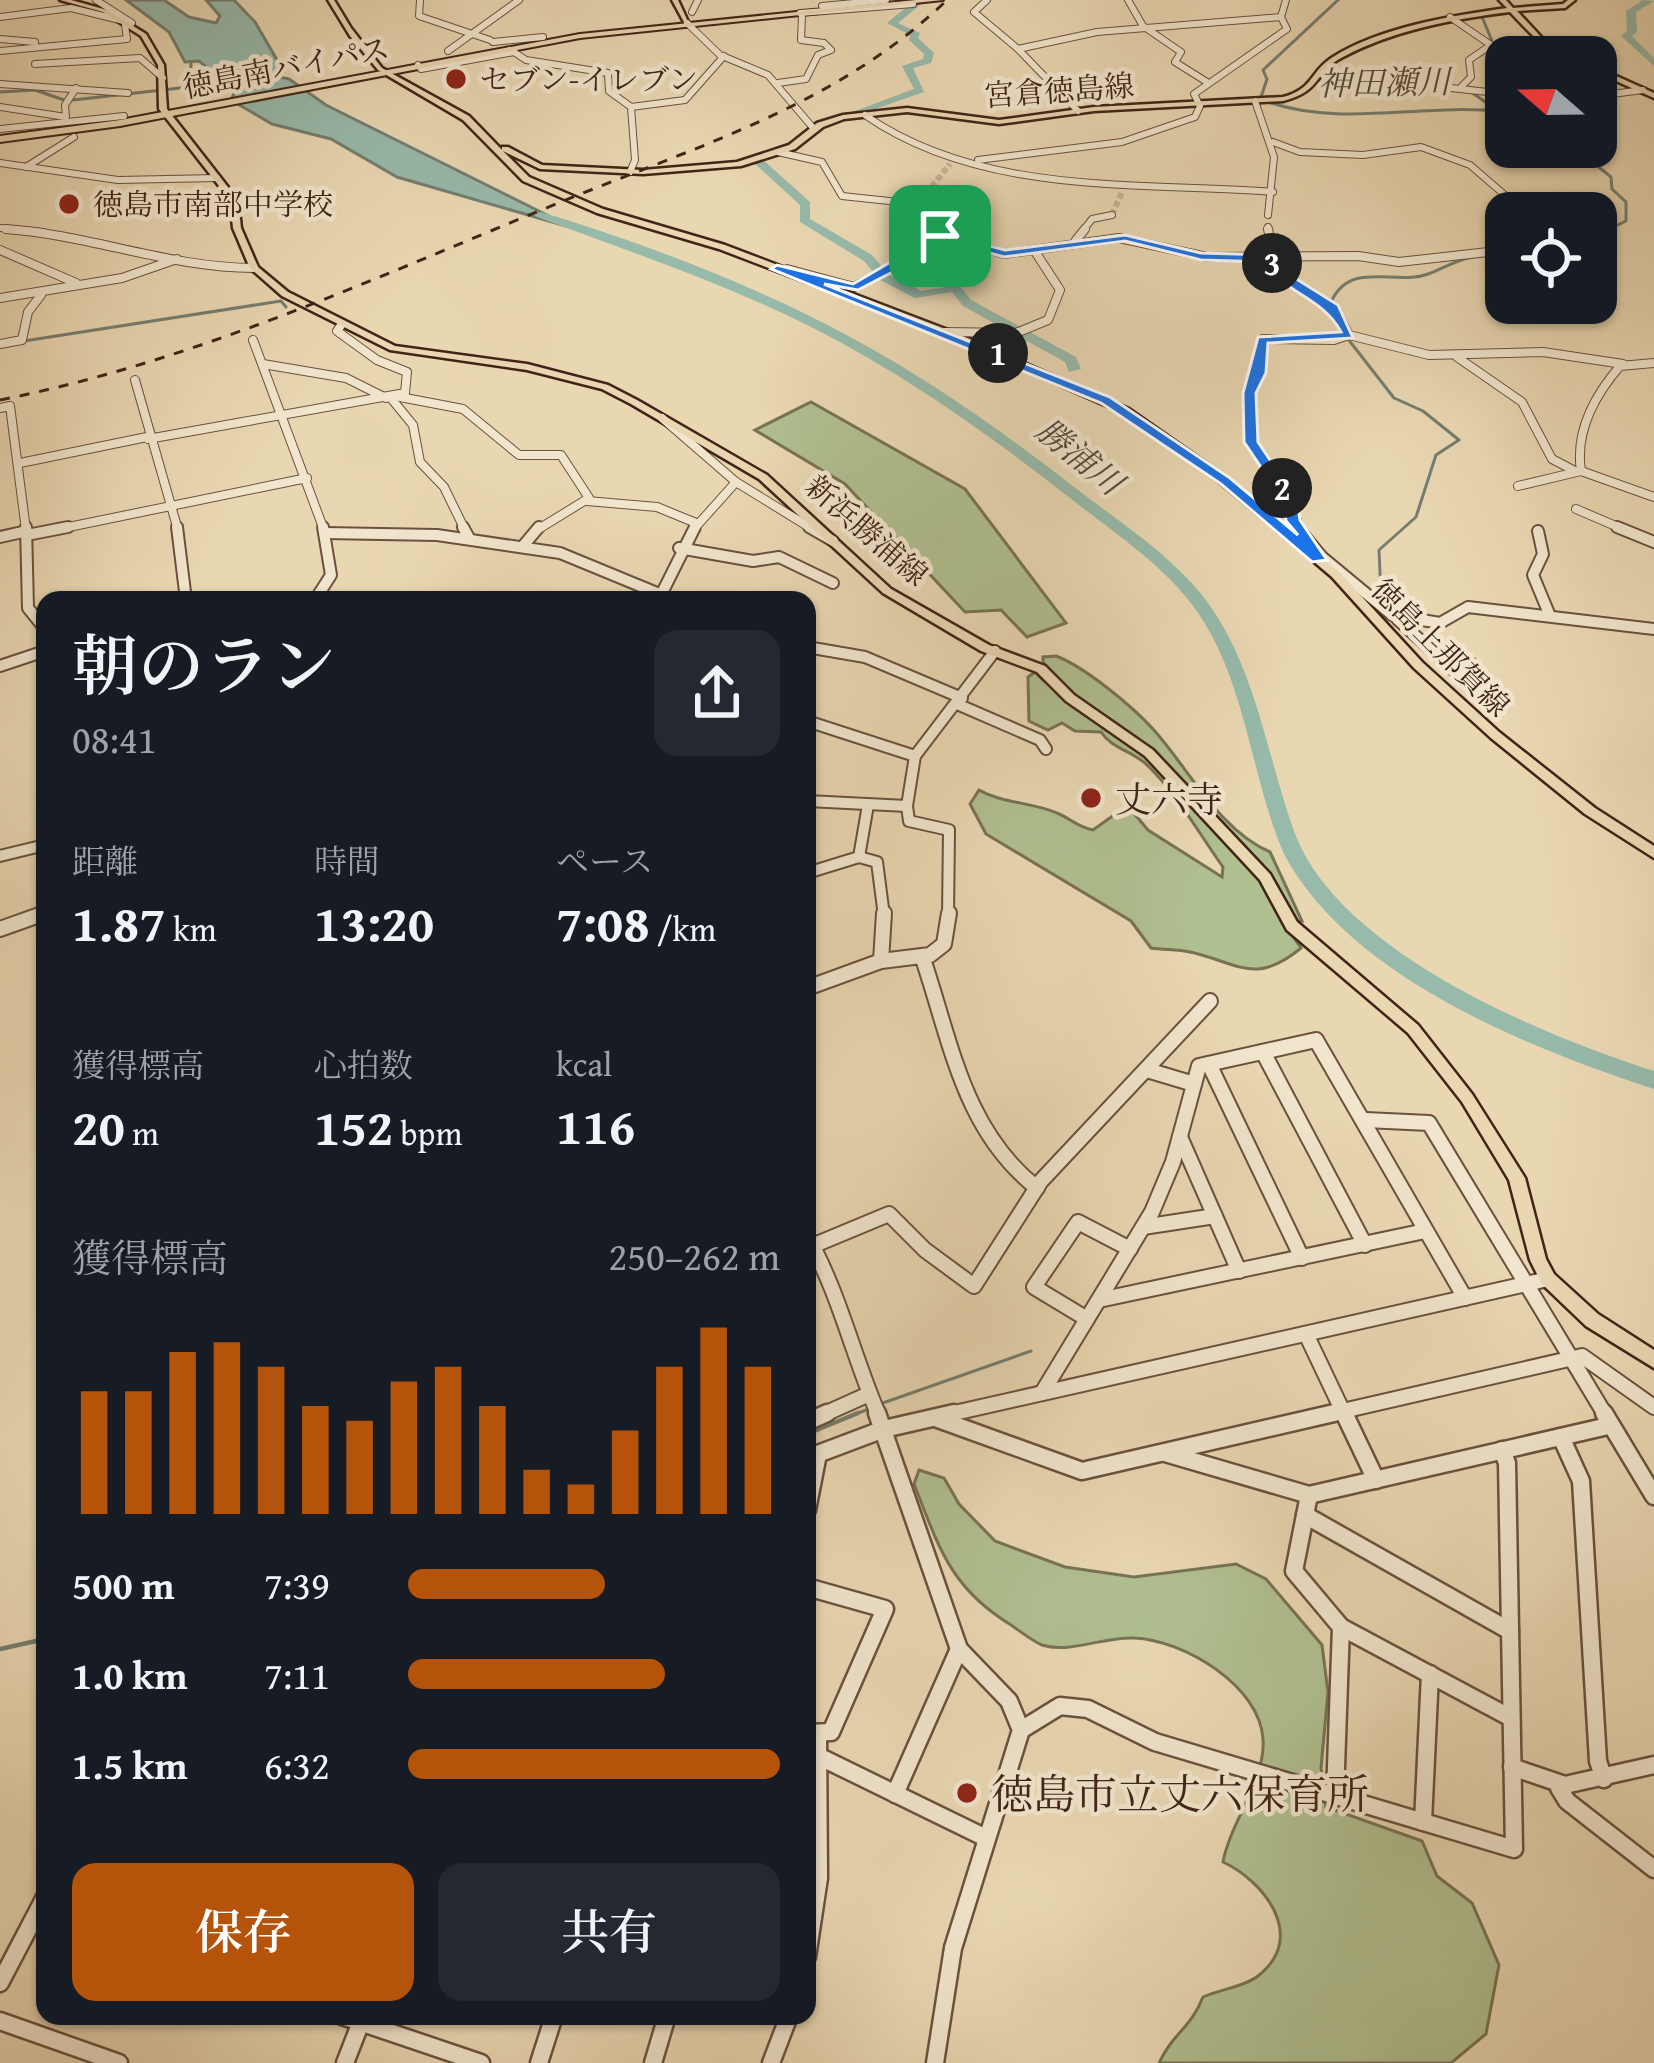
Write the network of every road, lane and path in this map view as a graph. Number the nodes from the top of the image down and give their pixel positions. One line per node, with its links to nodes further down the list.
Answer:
1 (63, 0): 24 (main road)
2 (96, 0): 24 (street)
3 (331, 0): 39 (main road, 徳島上那賀線)
4 (420, 0): 27 (street)
5 (519, 0): 27 (street)
6 (674, 0): 23 (main road)
7 (698, 0): 18 (street)
8 (886, 0): 16 (street)
9 (938, 0): 16 (highway, 徳島南バイパス)
10 (987, 0): 33 (street)
11 (1128, 0): 25 (street)
12 (1286, 0): 22 (street)
13 (1502, 0): 17 (main road)
14 (1572, 0): 17 (main road, 宮倉徳島線)
15 (913, 2): 16 (highway, 徳島南バイパス)
16 (801, 10): 23 (highway, 徳島南バイパス); 44 (street)
17 (1511, 10): 20 (main road, 宮倉徳島線); 28 (main road)
18 (692, 12)
19 (13, 15): 21 (street); 24 (street); 29 (street)
20 (1450, 16): 40 (main road, 宮倉徳島線); 47 (street)
21 (0, 17)
22 (1281, 17): 25 (street); 43 (street)
23 (685, 22): 26 (highway, 徳島南バイパス); 36 (street)
24 (127, 24): 32 (street); 41 (main road)
25 (1148, 28): 33 (street); 43 (street)
26 (607, 31): 30 (highway, 徳島南バイパス); 31 (highway, 徳島南バイパス)
27 (470, 33): 31 (street); 35 (street)
28 (1543, 36)
29 (0, 37): 32 (street)
30 (543, 37): 31 (street); 39 (highway, 徳島南バイパス)
31 (491, 45): 38 (highway, 徳島南バイパス); 39 (highway)
32 (37, 48): 34 (street); 37 (street)
33 (1018, 49): 59 (street)
34 (0, 51)
35 (448, 51)
36 (724, 56): 44 (street); 57 (street)
37 (35, 64): 41 (street); 46 (street)
38 (418, 65): 39 (highway, 徳島南バイパス); 57 (street)
39 (377, 70): 58 (highway, 徳島南バイパス); 63 (main road, 徳島上那賀線)
40 (1322, 74): 47 (street); 54 (main road, 宮倉徳島線)
41 (163, 79): 58 (main road)
42 (1617, 79): 50 (main road)
43 (1207, 82): 55 (street)
44 (778, 83): 64 (street)
45 (0, 84): 46 (street)
46 (15, 84): 48 (street)
47 (1461, 86): 49 (street)
48 (76, 88): 51 (street); 62 (street)
49 (1485, 90)
50 (1643, 91): 52 (street); 53 (main road)
51 (128, 93)
52 (1617, 94)
53 (1654, 96)
54 (1255, 101): 55 (main road, 宮倉徳島線); 67 (street)
55 (1199, 104): 59 (main road, 宮倉徳島線); 69 (street)
56 (0, 107): 62 (street)
57 (631, 107): 72 (street)
58 (169, 111): 61 (highway, 徳島南バイパス); 62 (highway); 65 (highway, 徳島南バイパス); 73 (main road)
59 (1078, 111): 60 (main road, 宮倉徳島線)
60 (865, 115): 64 (main road, 宮倉徳島線); 69 (street)
61 (124, 116): 62 (highway, 徳島南バイパス); 65 (street)
62 (67, 121): 65 (highway, 徳島南バイパス)
63 (475, 126): 72 (main road, 宮倉徳島線); 90 (main road, 徳島上那賀線)
64 (814, 129): 68 (main road, 宮倉徳島線)
65 (0, 134)
66 (74, 136): 71 (street)
67 (1273, 142): 74 (street); 75 (street)
68 (778, 152): 72 (main road, 宮倉徳島線); 77 (street)
69 (971, 162): 74 (street)
70 (0, 163): 71 (street)
71 (25, 167): 73 (street)
72 (630, 172)
73 (217, 178): 89 (main road)
74 (1274, 192): 79 (street)
75 (1502, 192)
76 (926, 194): 77 (street)
77 (908, 203): 82 (street)
78 (1112, 214): 83 (street)
79 (1268, 215)
80 (1268, 227): 88 (street)
81 (0, 228): 87 (street)
82 (940, 236): 86 (street); 90 (street)
83 (1075, 240): 86 (street); 88 (street)
84 (0, 250): 91 (street)
85 (1485, 251): 88 (street)
86 (1036, 253): 95 (street)
87 (178, 259): 89 (street); 91 (street)
88 (1271, 259): 96 (street)
89 (254, 268): 94 (main road, 新浜勝浦線)
90 (777, 269): 95 (main road, 徳島上那賀線)
91 (77, 283): 92 (street)
92 (41, 295): 93 (street); 98 (street)
93 (0, 298)
94 (342, 324): 104 (street); 107 (main road, 新浜勝浦線)
95 (943, 331): 128 (main road, 徳島上那賀線)
96 (1347, 336): 99 (street); 128 (street)
97 (253, 340): 101 (street)
98 (0, 344)
99 (1457, 357): 102 (street); 110 (street)
100 (1654, 363): 102 (street)
101 (263, 364): 104 (street); 106 (street)
102 (1624, 364): 110 (street)
103 (135, 380): 108 (street)
104 (392, 397): 106 (street); 115 (street); 123 (street)
105 (0, 408): 109 (street)
106 (281, 411): 108 (street); 111 (street)
107 (662, 418): 112 (street); 124 (main road, 新浜勝浦線)
108 (148, 438): 109 (street); 116 (street)
109 (20, 463): 120 (street)
110 (1578, 471): 113 (street); 114 (street)
111 (307, 478): 116 (street); 121 (street)
112 (736, 482): 118 (street); 124 (street)
113 (1518, 486)
114 (1654, 497)
115 (587, 501): 118 (street); 126 (street)
116 (175, 506): 120 (street); 130 (street)
117 (1576, 508): 125 (street)
118 (696, 523): 127 (street)
119 (1538, 531): 134 (street)
120 (27, 533): 122 (street); 135 (street)
121 (325, 533): 123 (street); 131 (street)
122 (0, 537)
123 (469, 538): 126 (street)
124 (832, 541): 139 (main road, 新浜勝浦線)
125 (1654, 542)
126 (524, 546): 132 (street)
127 (680, 548): 129 (street); 133 (street)
128 (1320, 558): 136 (street); 151 (main road, 徳島上那賀線)
129 (833, 584)
130 (185, 591)
131 (321, 591)
132 (647, 591)
133 (662, 591)
134 (1550, 616): 136 (street); 137 (street)
135 (36, 618)
136 (1396, 618): 141 (street)
137 (1654, 629)
138 (816, 649): 143 (street)
139 (995, 651): 143 (street); 177 (main road, 新浜勝浦線)
140 (36, 654): 142 (street)
141 (1472, 664)
142 (0, 666)
143 (960, 701): 145 (street); 146 (street)
144 (816, 725): 146 (street)
145 (1046, 749)
146 (916, 756): 149 (street)
147 (816, 802): 148 (street)
148 (868, 805): 149 (street); 153 (street)
149 (907, 806): 157 (street)
150 (36, 846): 152 (street)
151 (1653, 851)
152 (0, 856)
153 (859, 857): 154 (street); 158 (street)
154 (816, 870)
155 (36, 916): 156 (street)
156 (0, 929)
157 (922, 956): 158 (street); 167 (street)
158 (881, 961): 159 (street)
159 (816, 985)
160 (1210, 1001): 163 (street)
161 (1263, 1052): 162 (street); 165 (street); 172 (street)
162 (1209, 1064): 164 (street); 175 (street)
163 (1147, 1070): 164 (street); 167 (street)
164 (1194, 1084): 166 (street)
165 (1366, 1120): 170 (street); 178 (street)
166 (1180, 1137): 168 (street); 169 (street)
167 (1037, 1188): 171 (street)
168 (1215, 1216): 169 (street); 176 (street)
169 (1143, 1227): 173 (street)
170 (1425, 1231): 172 (street); 179 (street)
171 (816, 1239)
172 (1365, 1245): 175 (street)
173 (1130, 1249): 180 (street); 181 (street)
174 (816, 1252): 185 (street)
175 (1302, 1258): 176 (street)
176 (1239, 1271): 180 (street)
177 (1548, 1279): 178 (street); 184 (main road, 新浜勝浦線)
178 (1525, 1285): 179 (street); 183 (street)
179 (1465, 1298): 182 (street)
180 (1099, 1300): 181 (street)
181 (1088, 1319): 186 (street)
182 (1306, 1334): 186 (street); 188 (street)
183 (1570, 1359): 187 (street); 188 (street); 191 (street)
184 (1654, 1360)
185 (869, 1394): 189 (street); 192 (street)
186 (1042, 1394): 190 (street)
187 (1654, 1407)
188 (1343, 1411): 195 (street); 197 (street)
189 (816, 1418)
190 (934, 1418): 192 (street); 195 (street)
191 (1609, 1426): 193 (street); 199 (street)
192 (884, 1429): 196 (street); 204 (street)
193 (1561, 1437): 194 (street); 213 (street)
194 (1502, 1450): 197 (street); 203 (street)
195 (1164, 1452): 198 (street)
196 (816, 1454)
197 (1376, 1480): 198 (street)
198 (1309, 1495): 200 (street)
199 (1654, 1496)
200 (1305, 1515): 202 (street); 203 (street)
201 (816, 1590): 208 (street)
202 (1341, 1627): 205 (street); 216 (street)
203 (1510, 1631): 206 (street)
204 (959, 1648): 207 (street); 215 (street)
205 (1430, 1674): 206 (street); 217 (street)
206 (1511, 1718): 212 (street)
207 (1021, 1730): 216 (street); 218 (street)
208 (816, 1734)
209 (816, 1747): 210 (street)
210 (818, 1756): 215 (street); 220 (street)
211 (1654, 1765): 213 (street)
212 (1512, 1767): 214 (street); 217 (street)
213 (1604, 1779): 214 (street)
214 (1559, 1788): 219 (street)
215 (895, 1794): 218 (street)
216 (1335, 1796): 217 (street)
217 (1423, 1822)
218 (986, 1838): 236 (street)
219 (1654, 1868)
220 (816, 1898)
221 (36, 1920): 222 (street)
222 (0, 1983)
223 (0, 2021): 230 (street)
224 (351, 2025): 231 (street)
225 (367, 2025): 229 (street)
226 (551, 2025): 233 (street)
227 (664, 2025): 234 (street)
228 (786, 2025): 235 (street)
229 (445, 2057): 232 (street)
230 (119, 2063)
231 (345, 2063)
232 (481, 2063)
233 (539, 2063)
234 (653, 2063)
235 (771, 2063)
236 (935, 2063)

